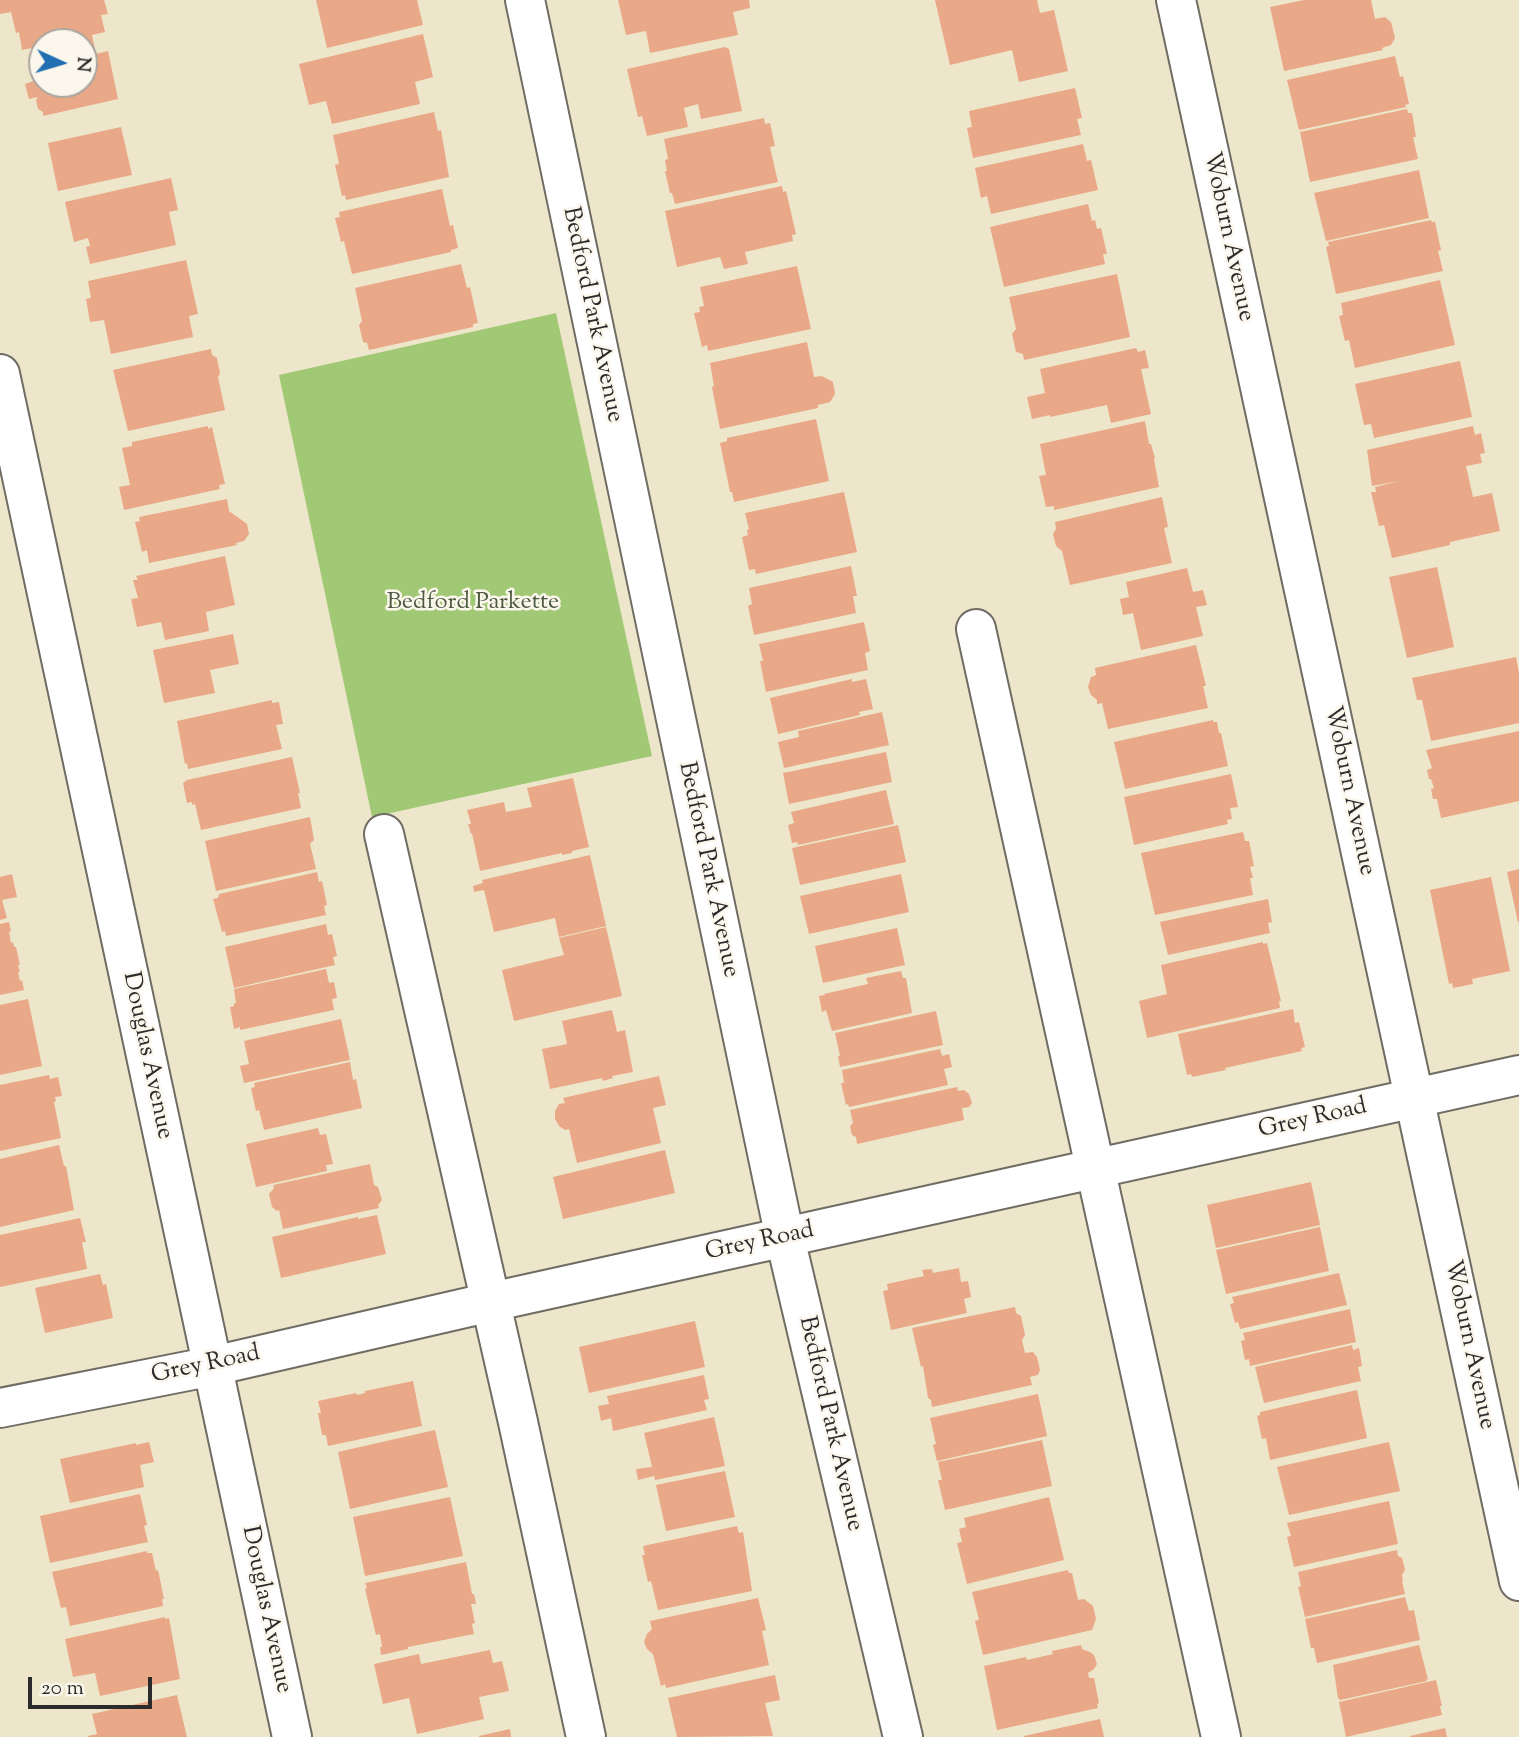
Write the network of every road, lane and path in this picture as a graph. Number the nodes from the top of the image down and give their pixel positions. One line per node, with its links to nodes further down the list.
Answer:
1 (525, 0): 9 (street, Bedford Park Avenue)
2 (1176, 0): 7 (street, Woburn Avenue)
3 (0, 374): 11 (street, Douglas Avenue)
4 (976, 629): 8 (street)
5 (384, 834): 10 (street)
6 (1519, 1074): 7 (street, Grey Road)
7 (1414, 1097): 8 (street, Grey Road); 13 (street, Woburn Avenue)
8 (1094, 1169): 9 (street, Grey Road); 17 (street)
9 (785, 1238): 10 (street, Grey Road); 16 (street, Bedford Park Avenue)
10 (491, 1302): 11 (street, Grey Road); 15 (street)
11 (213, 1366): 12 (street, Grey Road); 14 (street, Douglas Avenue)
12 (0, 1408)
13 (1519, 1581)
14 (292, 1737)
15 (586, 1737)
16 (903, 1737)
17 (1221, 1737)

